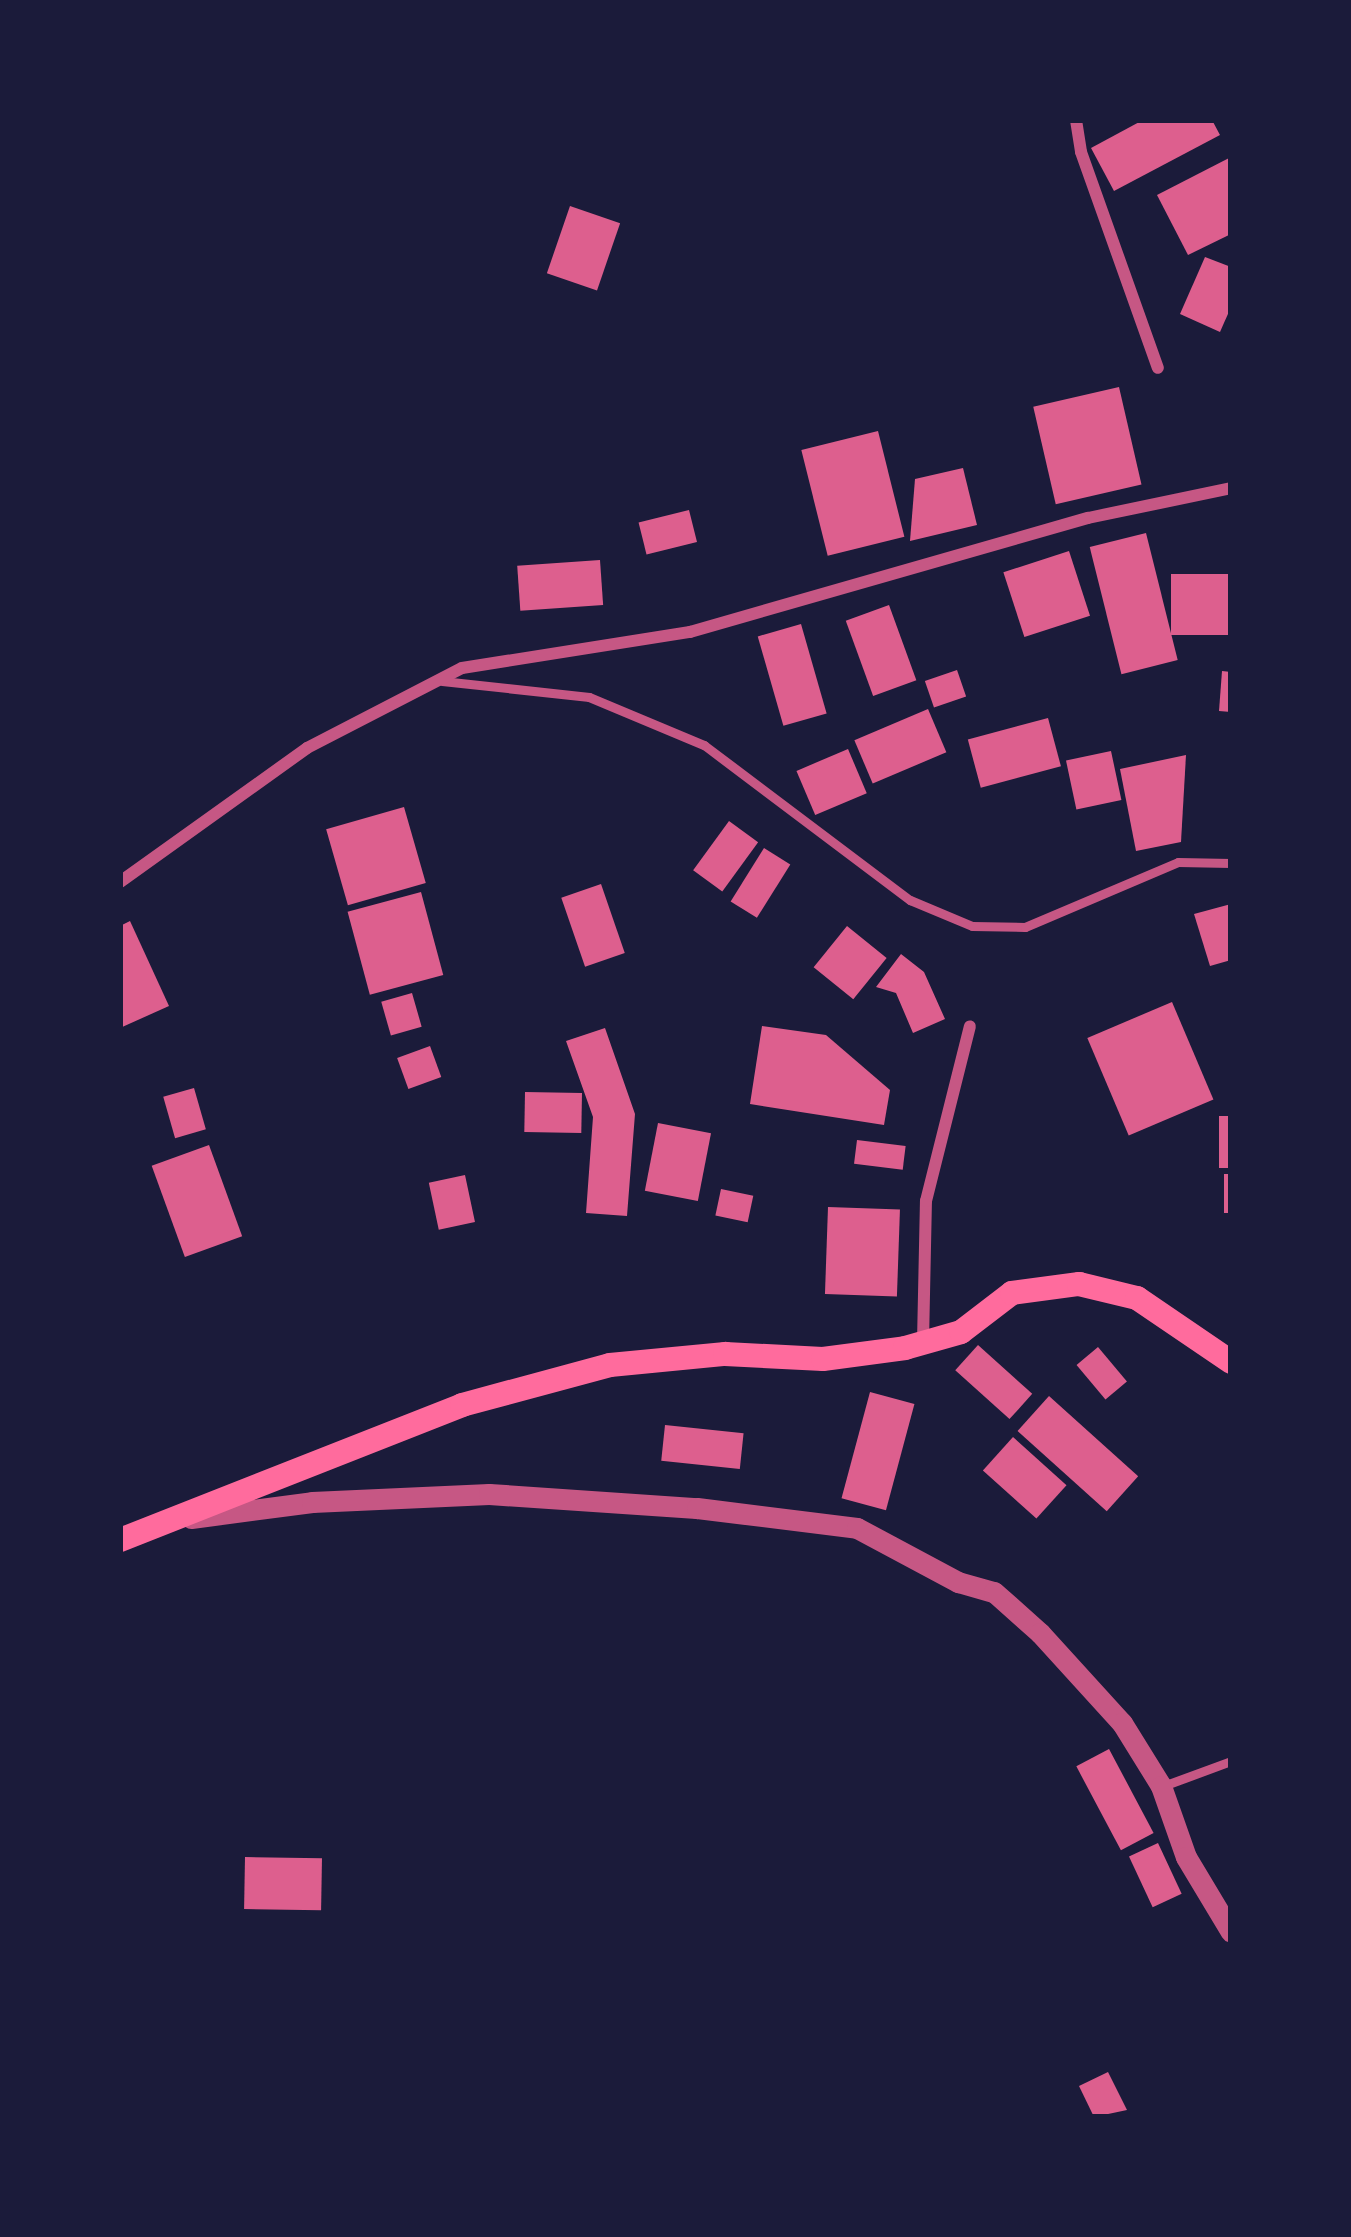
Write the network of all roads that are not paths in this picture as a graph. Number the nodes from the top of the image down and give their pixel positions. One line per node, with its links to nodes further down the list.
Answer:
1 (1076, 120): 2 (street)
2 (1158, 368)
3 (1231, 488): 4 (street)
4 (436, 680): 5 (lane); 6 (street)
5 (1231, 863)
6 (120, 882)
7 (970, 1026): 8 (street)
8 (923, 1343): 9 (main road); 10 (main road)
9 (1231, 1362)
10 (153, 1522): 11 (main road); 13 (street)
11 (120, 1540)
12 (1231, 1761): 13 (lane)
13 (1161, 1786): 14 (street)
14 (1231, 1932)

